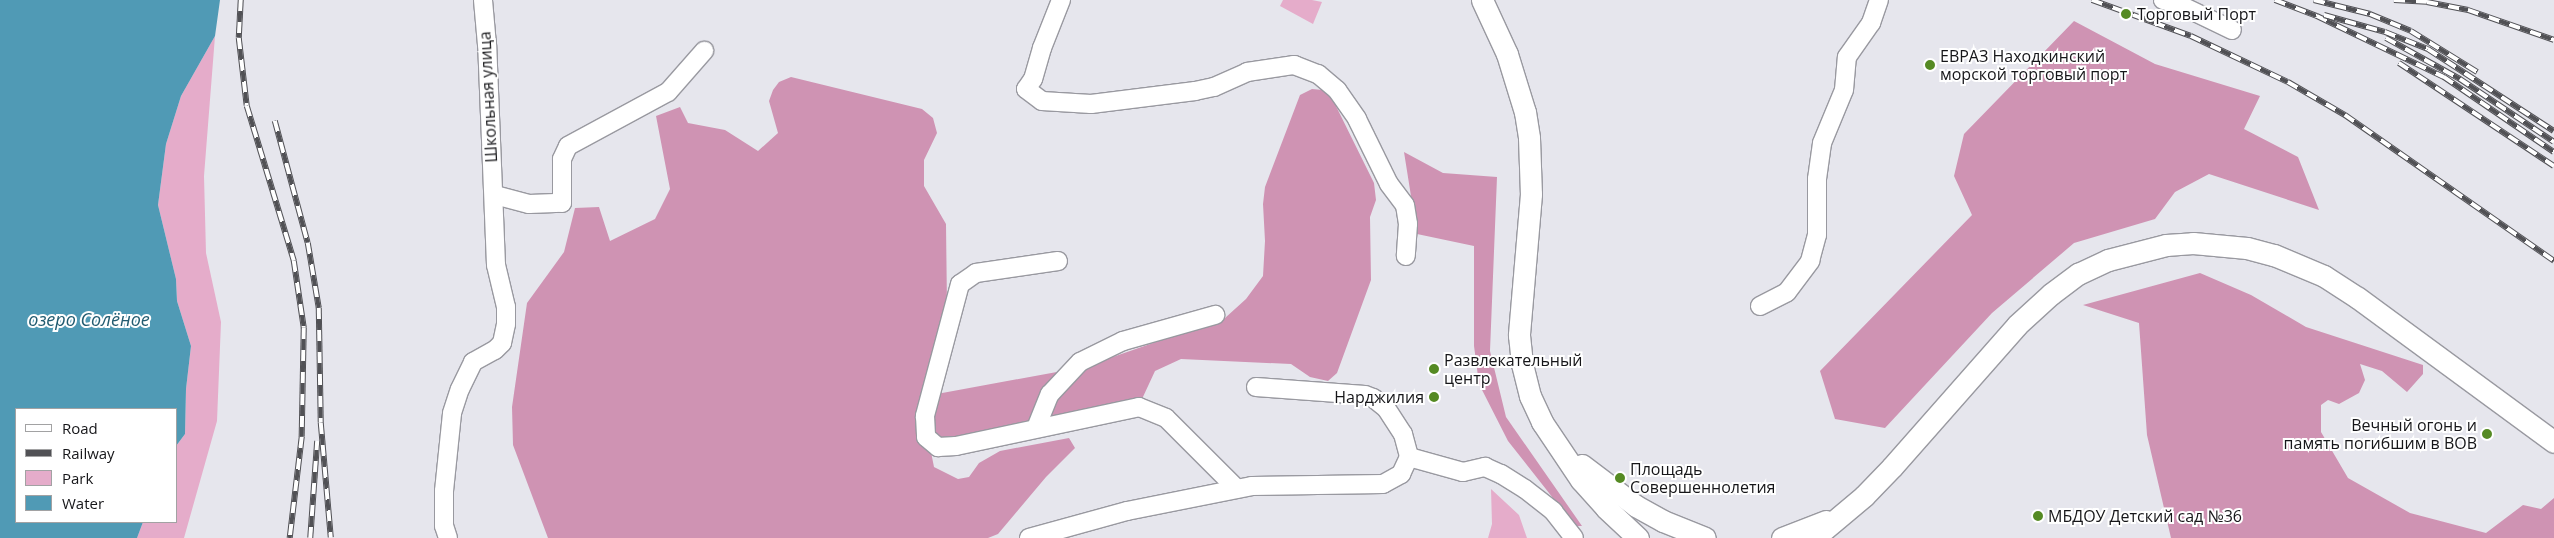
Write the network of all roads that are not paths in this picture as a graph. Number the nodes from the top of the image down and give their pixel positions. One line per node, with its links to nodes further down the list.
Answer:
1 (483, 0): 8 (street, Школьная улица)
2 (1061, 0): 9 (street)
3 (1482, 0): 14 (main road)
4 (1879, 0): 11 (street)
5 (2169, 2): 6 (street)
6 (2232, 30)
7 (704, 51): 8 (street)
8 (495, 195): 20 (street, Школьная улица)
9 (1406, 256)
10 (1058, 261): 15 (street)
11 (1760, 306)
12 (1215, 315): 15 (street)
13 (1256, 387): 17 (street)
14 (1542, 422): 23 (main road); 24 (main road)
15 (1036, 428): 18 (street)
16 (2554, 442): 19 (main road)
17 (1409, 457): 18 (street); 22 (street)
18 (1238, 489): 21 (street)
19 (1864, 496): 25 (main road); 26 (main road)
20 (448, 538)
21 (1029, 538)
22 (1574, 538)
23 (1638, 538)
24 (1702, 538)
25 (1782, 538)
26 (1814, 538)

